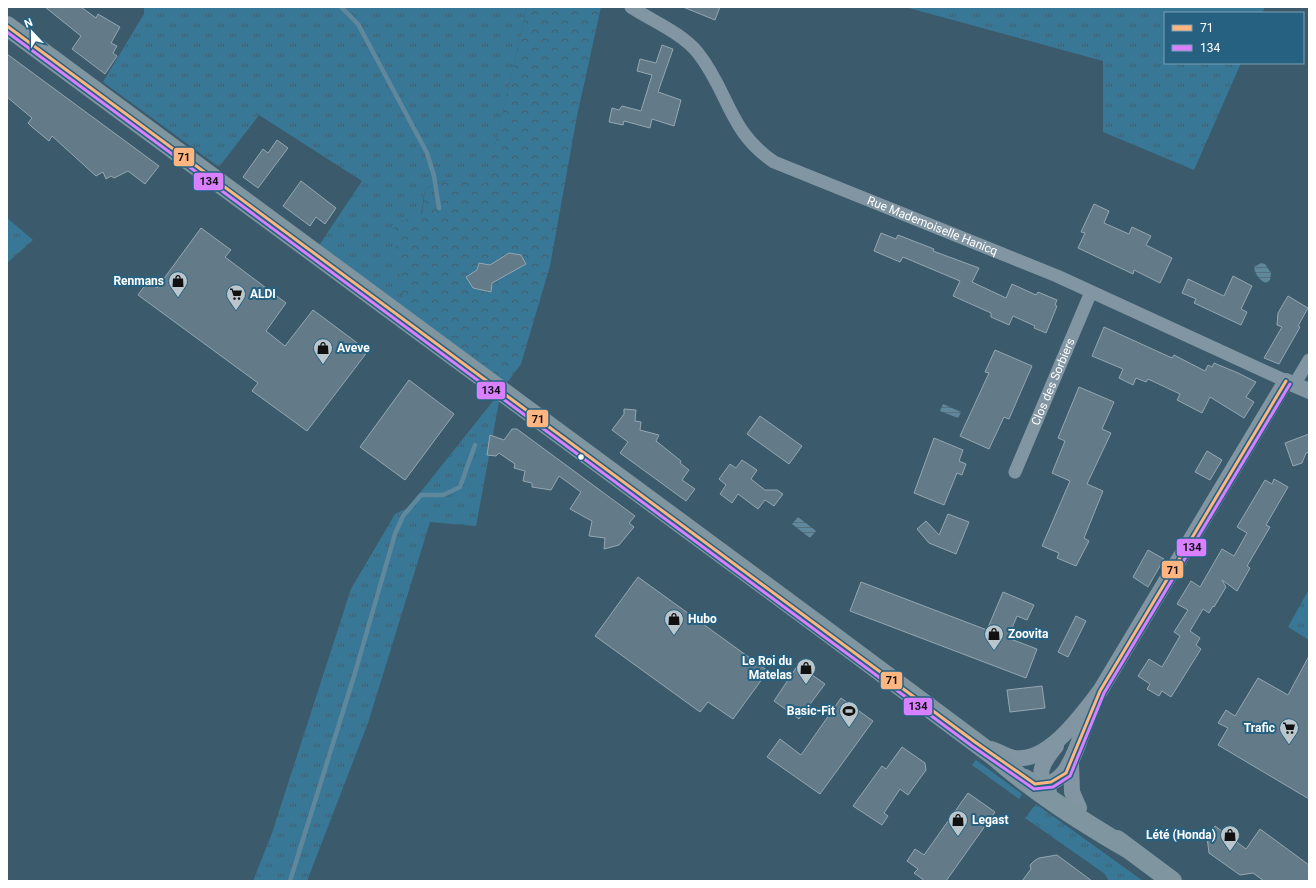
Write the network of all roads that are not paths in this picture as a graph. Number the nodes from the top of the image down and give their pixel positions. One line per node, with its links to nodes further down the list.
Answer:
1 (631, 7): 3 (street, Rue Mademoiselle Hanicq)
2 (7, 26): 9 (main road)
3 (1091, 292): 5 (street, Rue Mademoiselle Hanicq); 6 (street, Clos des Sorbiers)
4 (1309, 360): 5 (street)
5 (1297, 386): 7 (street)
6 (1015, 472)
7 (1100, 691): 8 (street); 11 (street)
8 (1072, 726): 9 (street); 12 (street)
9 (975, 742): 10 (main road)
10 (994, 756): 12 (main road); 13 (main road)
11 (1071, 763): 12 (street); 13 (street)
12 (1044, 783): 13 (main road)
13 (1074, 811): 14 (main road)
14 (1172, 881)

